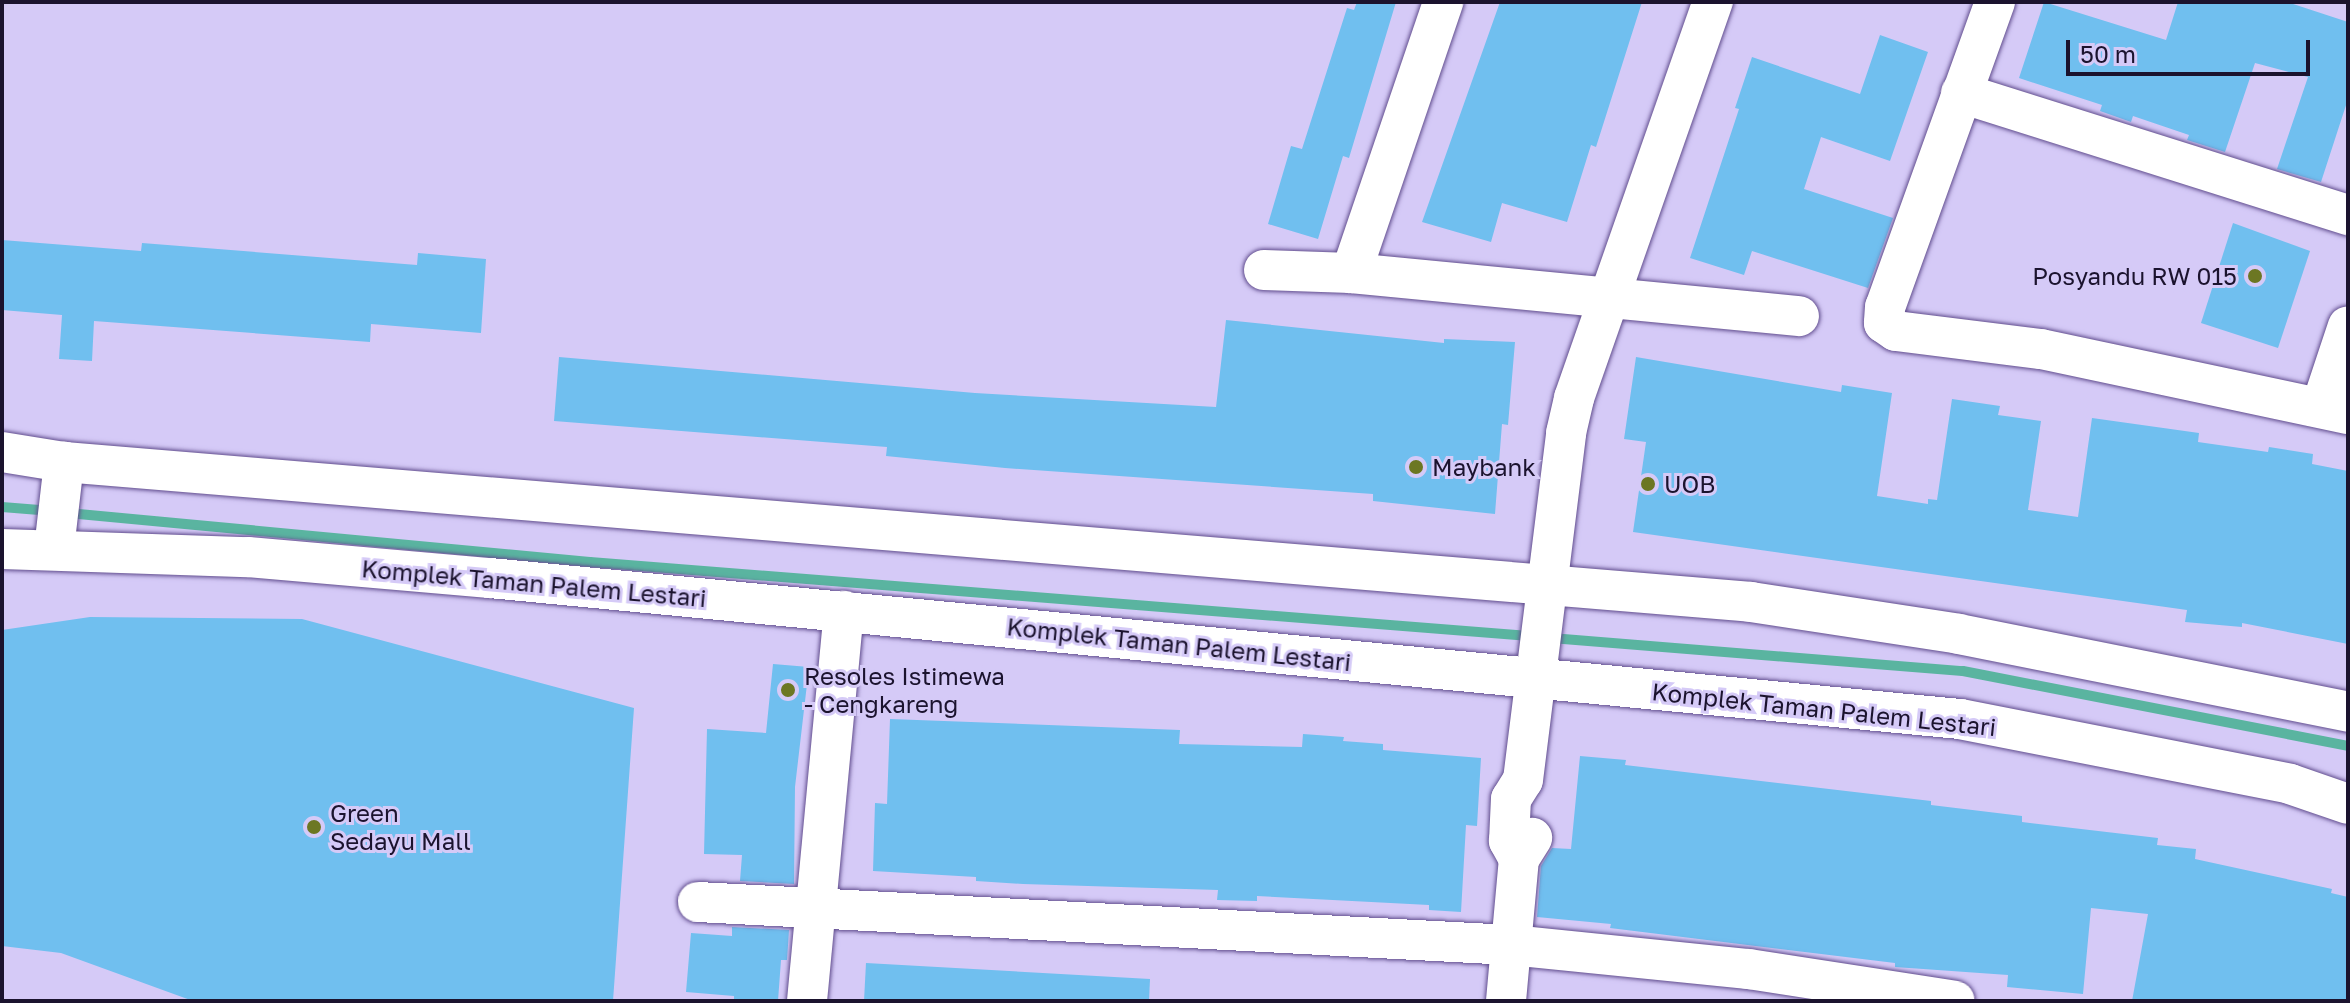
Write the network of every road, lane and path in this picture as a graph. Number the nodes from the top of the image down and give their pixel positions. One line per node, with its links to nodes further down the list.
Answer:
1 (1443, 2): 7 (street)
2 (1713, 2): 8 (street)
3 (1995, 2): 4 (street)
4 (1961, 93): 5 (street); 11 (street)
5 (2348, 215)
6 (1264, 270): 7 (street)
7 (1351, 273): 8 (street)
8 (1606, 298): 9 (street); 15 (street)
9 (1799, 316)
10 (2348, 326): 11 (street)
11 (2335, 410)
12 (2, 452): 13 (street, Komplek Taman Palem Lestari)
13 (58, 506): 14 (street, Komplek Taman Palem Lestari); 15 (street, Komplek Taman Palem Lestari); 16 (street, Komplek Taman Palem Lestari)
14 (2, 549)
15 (1545, 600): 17 (street); 18 (street, Komplek Taman Palem Lestari)
16 (844, 611): 17 (street, Komplek Taman Palem Lestari); 21 (street)
17 (1537, 668): 19 (street, Komplek Taman Palem Lestari); 22 (street)
18 (2348, 712)
19 (2348, 804)
20 (698, 902): 21 (street)
21 (813, 910): 22 (street); 23 (street)
22 (1511, 945): 24 (street); 25 (street)
23 (807, 1001)
24 (1506, 1001)
25 (1955, 1001)

